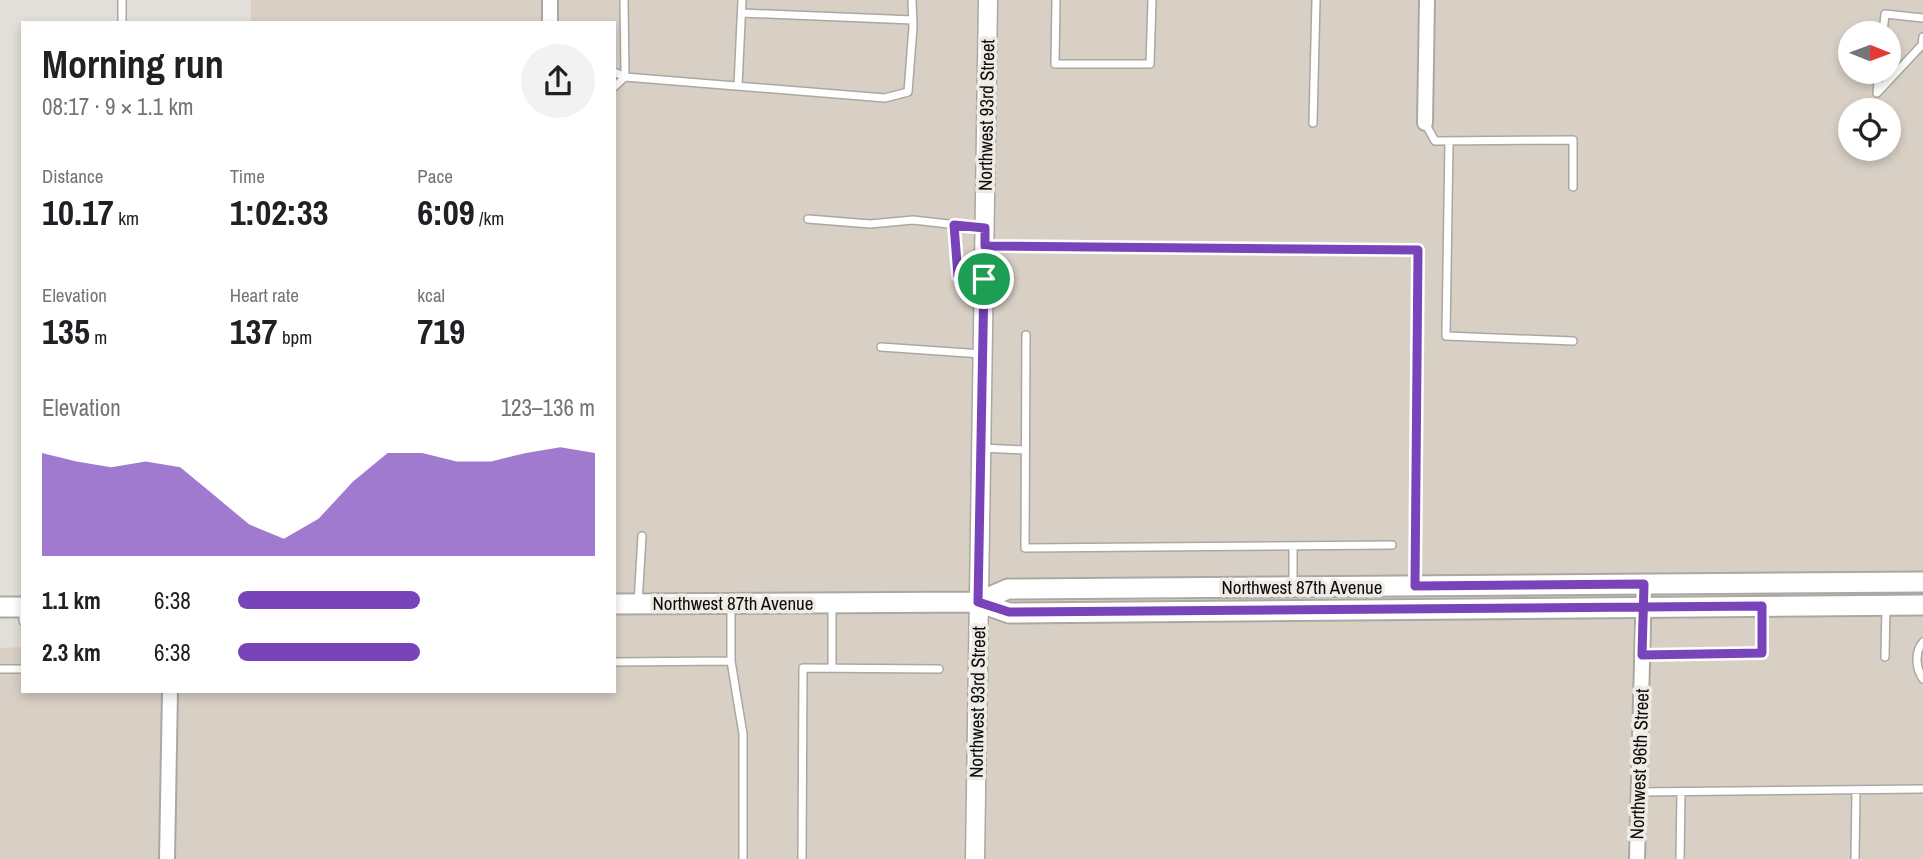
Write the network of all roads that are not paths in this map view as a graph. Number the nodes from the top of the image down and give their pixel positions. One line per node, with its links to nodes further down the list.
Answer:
1 (122, 0): 14 (lane)
2 (550, 0): 15 (street)
3 (624, 0): 20 (lane)
4 (742, 0): 11 (lane)
5 (912, 0): 13 (lane)
6 (988, 0): 31 (street, Northwest 93rd Street)
7 (1056, 0): 8 (lane)
8 (1152, 0)
9 (1316, 0): 25 (lane)
10 (1427, 0): 26 (street)
11 (742, 13): 13 (lane); 24 (lane)
12 (1923, 19): 16 (lane)
13 (913, 20): 24 (lane)
14 (121, 21)
15 (550, 21)
16 (1884, 21)
17 (1923, 37): 18 (lane)
18 (1901, 67)
19 (616, 73): 20 (lane)
20 (625, 77): 23 (lane); 24 (lane)
21 (1878, 84): 22 (lane)
22 (1885, 84)
23 (616, 85)
24 (738, 86)
25 (1313, 123)
26 (1425, 123): 27 (lane)
27 (1449, 141): 28 (lane); 34 (lane)
28 (1573, 187)
29 (808, 219): 30 (lane)
30 (954, 225): 31 (lane); 32 (lane)
31 (985, 237): 32 (street, Northwest 93rd Street); 44 (lane)
32 (984, 279): 36 (street, Northwest 93rd Street)
33 (1026, 335): 38 (lane)
34 (1573, 341)
35 (881, 347): 36 (lane)
36 (983, 354): 37 (street, Northwest 93rd Street)
37 (981, 448): 38 (lane); 46 (street, Northwest 93rd Street)
38 (1025, 450): 41 (lane)
39 (642, 536): 49 (lane)
40 (1392, 545): 41 (lane)
41 (1293, 546): 45 (lane)
42 (1923, 582): 43 (main road, Northwest 87th Avenue)
43 (1644, 584): 44 (main road, Northwest 87th Avenue); 56 (street, Northwest 96th Street)
44 (1415, 586): 45 (main road, Northwest 87th Avenue)
45 (1293, 587): 46 (main road, Northwest 87th Avenue)
46 (978, 602): 47 (main road, Northwest 87th Avenue); 56 (main road, Northwest 87th Avenue); 75 (street, Northwest 93rd Street)
47 (832, 603): 50 (main road, Northwest 87th Avenue); 62 (lane)
48 (616, 604): 49 (main road, Northwest 87th Avenue)
49 (638, 604): 50 (main road, Northwest 87th Avenue)
50 (731, 604): 60 (lane)
51 (1886, 605): 52 (main road, Northwest 87th Avenue); 53 (main road, Northwest 87th Avenue); 59 (lane)
52 (1923, 605)
53 (1762, 606): 56 (main road, Northwest 87th Avenue); 58 (lane)
54 (0, 607): 55 (main road)
55 (21, 607)
56 (1644, 607): 58 (street, Northwest 96th Street)
57 (1923, 642): 66 (lane)
58 (1642, 655): 70 (street, Northwest 96th Street)
59 (1885, 657)
60 (731, 661): 61 (lane); 73 (lane)
61 (616, 662)
62 (832, 668): 65 (lane); 74 (lane)
63 (0, 669): 64 (lane)
64 (21, 669)
65 (939, 670)
66 (1923, 680)
67 (170, 693): 72 (street)
68 (1923, 789): 69 (lane)
69 (1856, 790): 71 (lane); 78 (lane)
70 (1639, 792): 71 (lane); 76 (street, Northwest 96th Street)
71 (1681, 792): 77 (lane)
72 (167, 859)
73 (743, 859)
74 (802, 859)
75 (975, 859)
76 (1637, 859)
77 (1680, 859)
78 (1854, 859)

